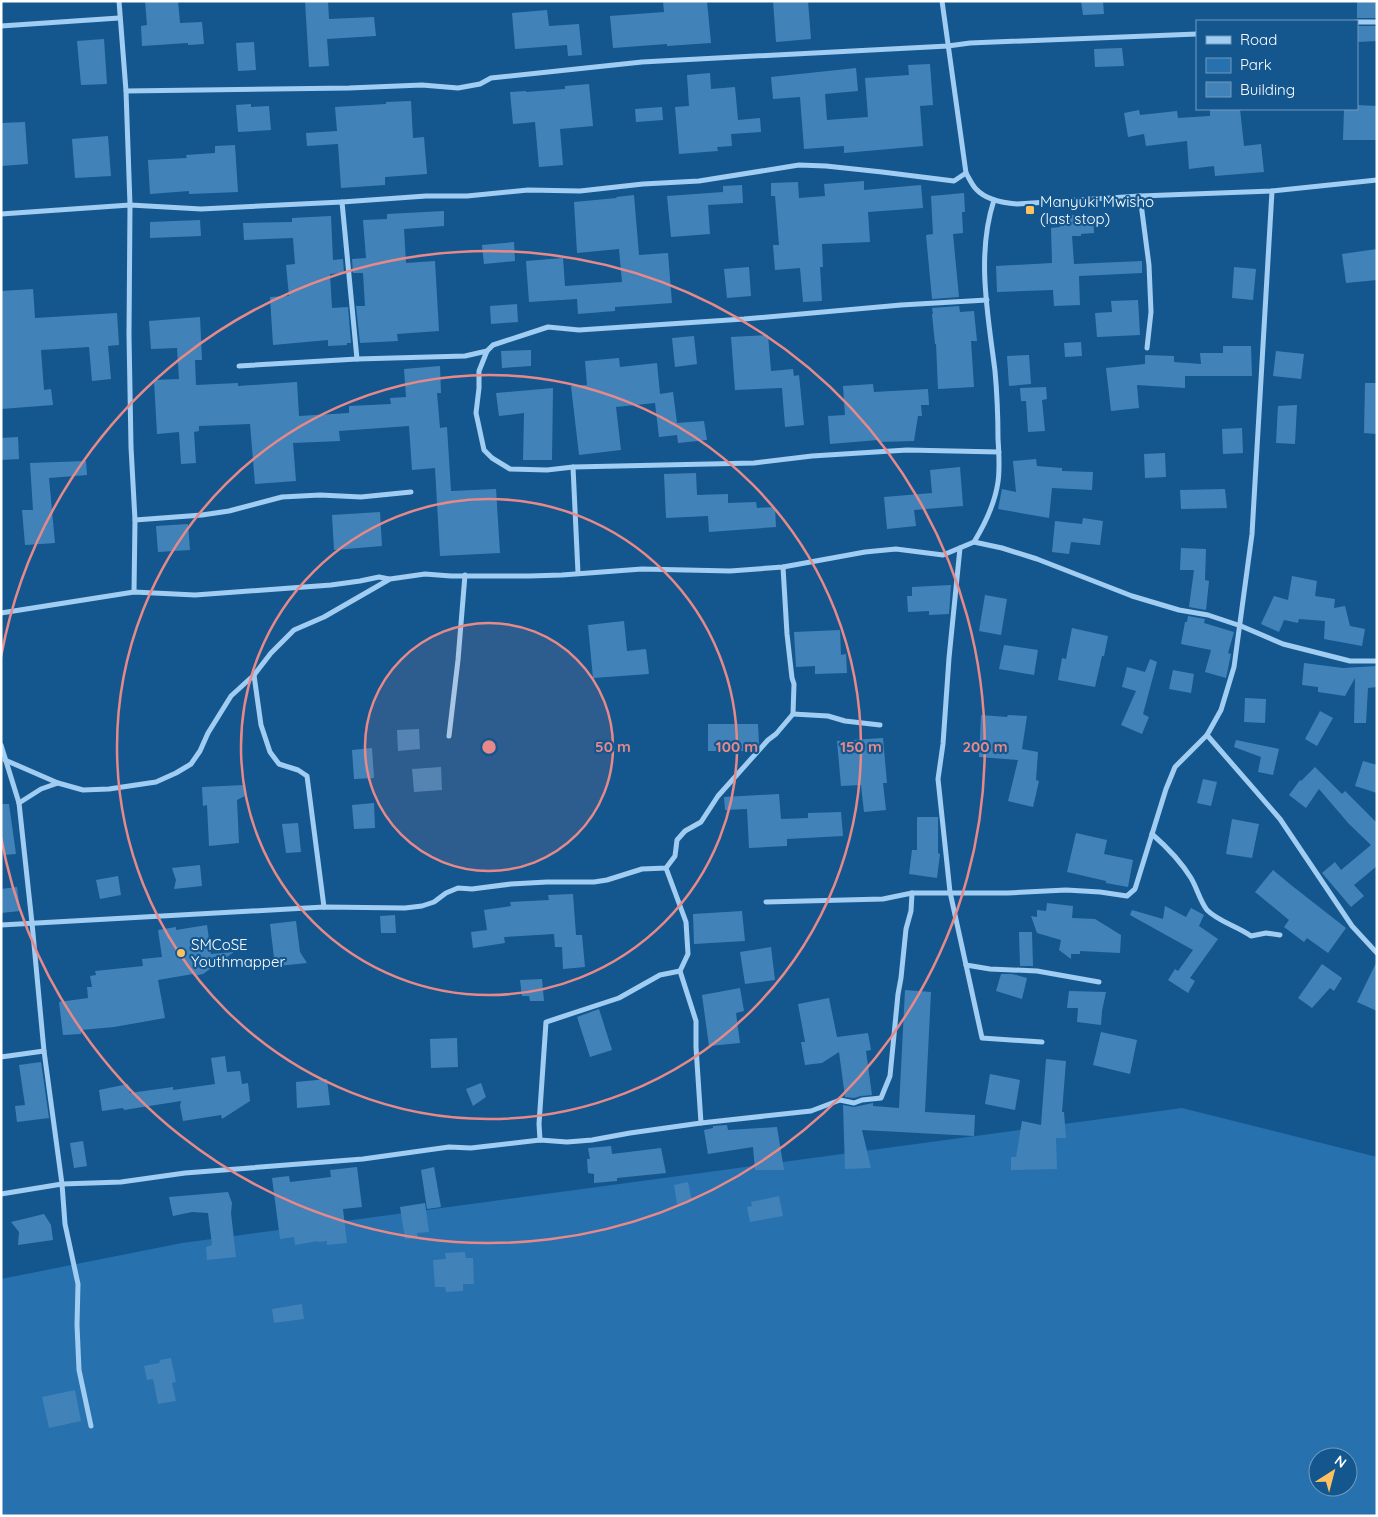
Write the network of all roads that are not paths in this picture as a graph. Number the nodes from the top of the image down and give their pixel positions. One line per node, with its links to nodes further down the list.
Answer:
1 (118, 1): 3 (street)
2 (942, 1): 8 (street)
3 (119, 18): 6 (street); 9 (street)
4 (1358, 22): 5 (street)
5 (1377, 22)
6 (1, 26)
7 (1196, 34): 8 (street)
8 (948, 46): 9 (street); 10 (street)
9 (126, 91): 16 (street)
10 (966, 173): 14 (street); 15 (street)
11 (1377, 180): 12 (street)
12 (1272, 191): 13 (street); 35 (street)
13 (1140, 196): 14 (street); 19 (street)
14 (994, 200): 18 (street)
15 (342, 202): 16 (street); 21 (street)
16 (130, 205): 17 (street); 26 (street)
17 (1, 214)
18 (986, 300): 20 (street); 23 (street)
19 (1147, 348)
20 (487, 351): 21 (street); 24 (street)
21 (356, 359): 22 (street)
22 (239, 366)
23 (999, 452): 24 (street); 27 (street)
24 (572, 467): 30 (street)
25 (411, 492): 26 (street)
26 (135, 520): 33 (street)
27 (974, 542): 28 (street); 35 (street)
28 (960, 548): 29 (street); 48 (street)
29 (783, 566): 30 (street); 38 (street)
30 (578, 573): 31 (street)
31 (465, 575): 32 (street); 41 (street)
32 (390, 579): 33 (street); 37 (street)
33 (134, 592): 34 (street)
34 (1, 613)
35 (1241, 626): 36 (street); 40 (street)
36 (1377, 661)
37 (254, 675): 44 (street); 51 (street)
38 (794, 714): 39 (street); 47 (street)
39 (880, 725)
40 (1207, 735): 46 (street); 55 (street)
41 (450, 736)
42 (1, 745): 43 (street)
43 (5, 760): 44 (street); 45 (street)
44 (58, 783): 45 (street)
45 (19, 803): 52 (street)
46 (1152, 834): 48 (street); 54 (street)
47 (666, 868): 51 (street); 57 (street)
48 (950, 892): 49 (street); 56 (street)
49 (912, 893): 50 (street); 62 (street)
50 (766, 902)
51 (324, 907): 52 (street)
52 (32, 924): 53 (street); 60 (street)
53 (1, 925)
54 (1280, 935)
55 (1377, 953)
56 (966, 965): 58 (street); 59 (street)
57 (680, 972): 62 (street); 63 (street)
58 (1099, 982)
59 (1042, 1042)
60 (44, 1051): 61 (street); 64 (street)
61 (1, 1057)
62 (700, 1123): 63 (street)
63 (540, 1140): 64 (street)
64 (62, 1184): 65 (street); 66 (street)
65 (1, 1194)
66 (90, 1426)

